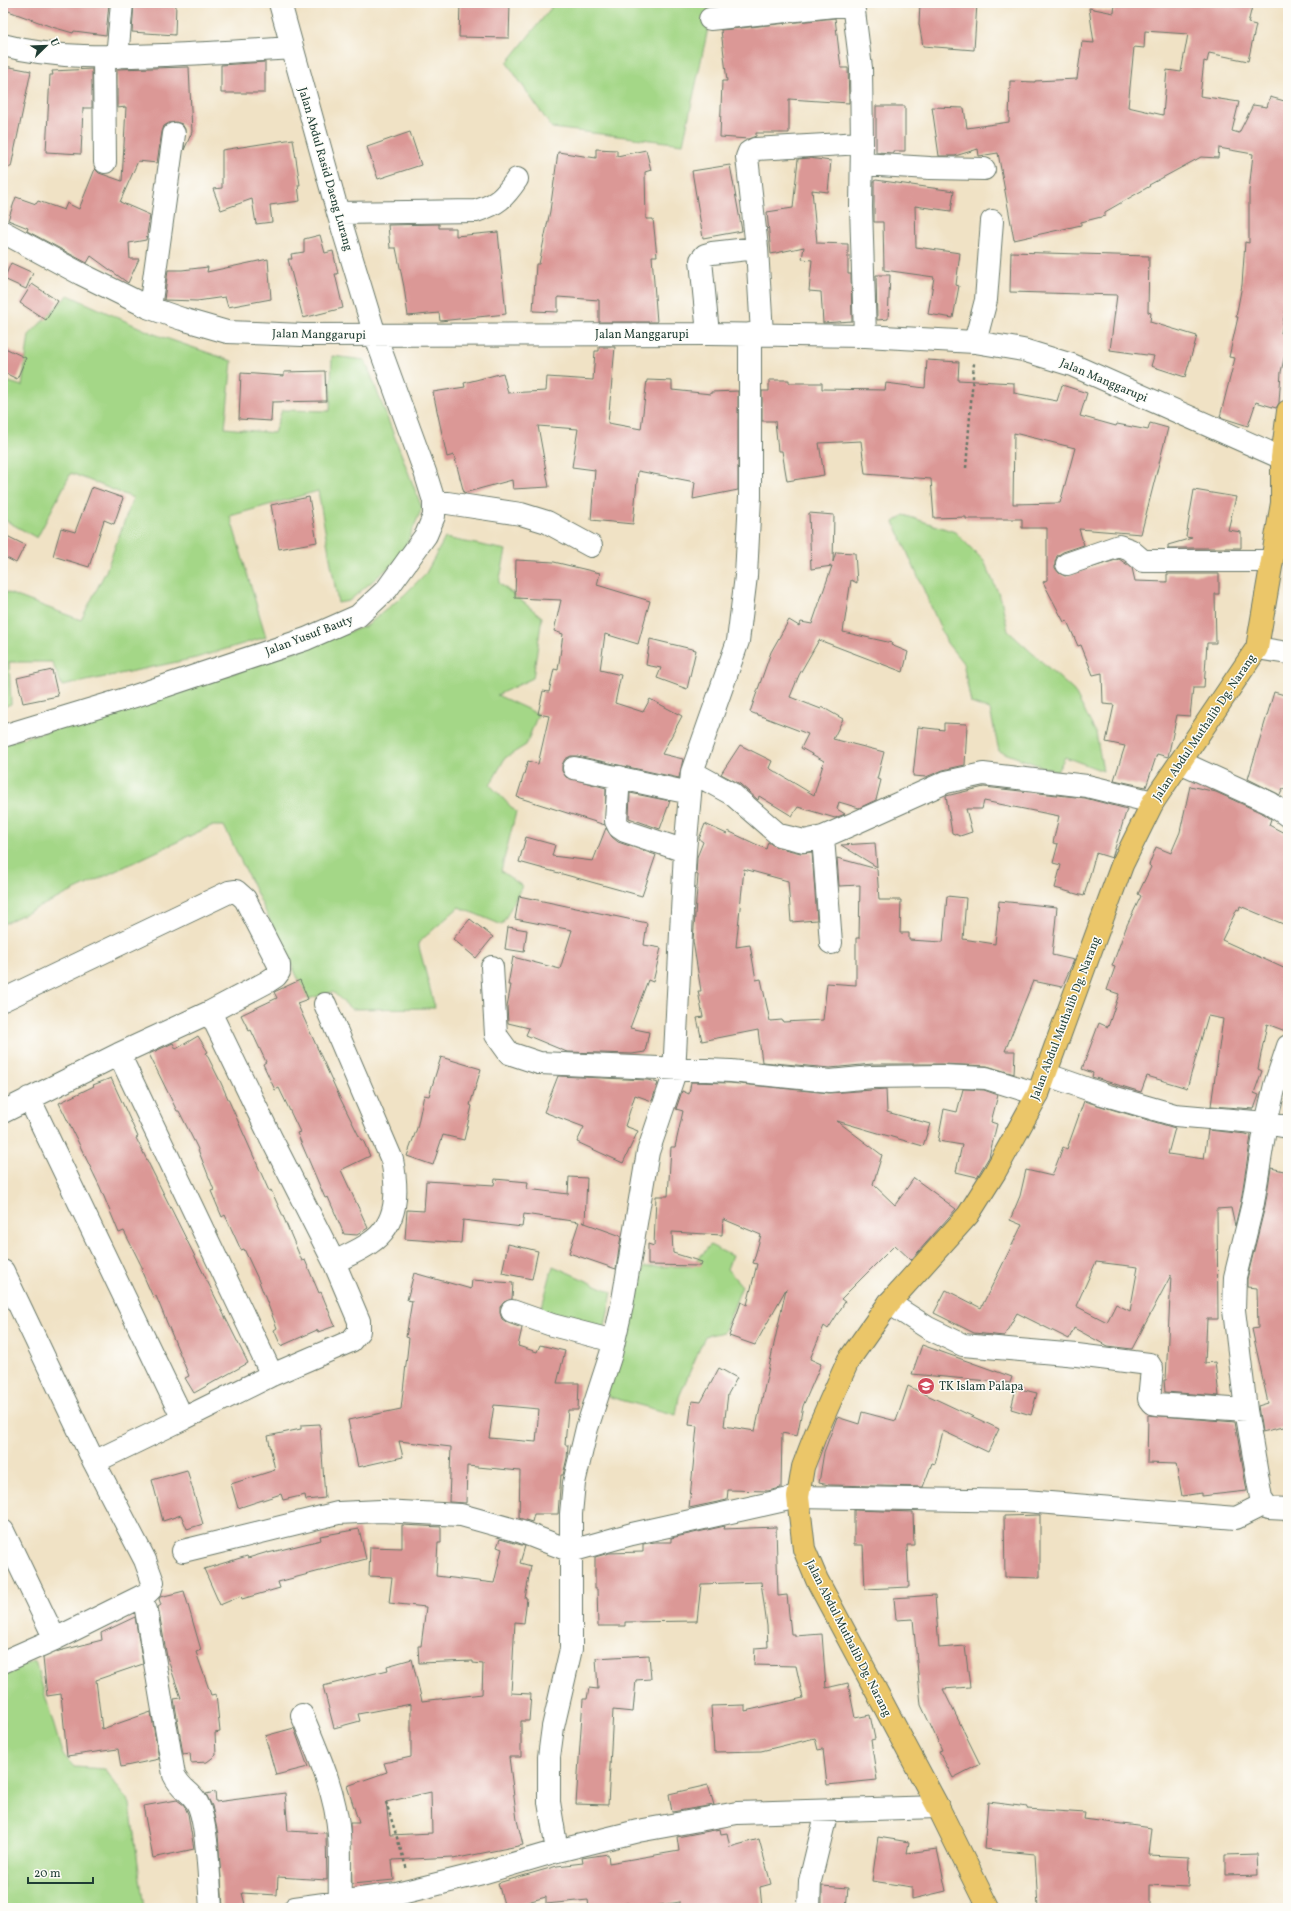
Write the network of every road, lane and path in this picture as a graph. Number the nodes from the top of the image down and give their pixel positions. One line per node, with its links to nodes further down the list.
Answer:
1 (122, 3): 7 (street)
2 (280, 3): 6 (street, Jalan Abdul Rasid Daeng Lurang)
3 (853, 3): 4 (street); 9 (street)
4 (710, 19)
5 (3, 45): 7 (street)
6 (292, 48): 7 (street); 14 (street, Jalan Abdul Rasid Daeng Lurang)
7 (111, 57): 10 (street)
8 (174, 134): 18 (street)
9 (862, 143): 11 (street); 17 (street)
10 (105, 162)
11 (862, 164): 12 (street); 22 (street)
12 (984, 168)
13 (517, 179): 14 (street)
14 (338, 213): 21 (street, Jalan Abdul Rasid Daeng Lurang)
15 (992, 221): 23 (street)
16 (3, 232): 18 (street, Jalan Manggarupi)
17 (757, 248): 19 (street); 20 (street)
18 (150, 308): 21 (street, Jalan Manggarupi)
19 (708, 334): 20 (street, Jalan Manggarupi); 21 (street, Jalan Manggarupi)
20 (756, 334): 22 (street, Jalan Manggarupi); 37 (street)
21 (375, 335): 27 (street, Jalan Yusuf Bauty)
22 (865, 336): 23 (street, Jalan Manggarupi)
23 (975, 342): 25 (street, Jalan Manggarupi); 26 (path)
24 (1288, 411): 25 (main road, Jalan Abdul Muthalib Dg. Narang)
25 (1282, 458): 28 (main road, Jalan Abdul Muthalib Dg. Narang)
26 (966, 468)
27 (434, 501): 29 (street); 34 (street, Jalan Yusuf Bauty)
28 (1285, 503): 30 (main road, Jalan Abdul Muthalib Dg. Narang)
29 (591, 546)
30 (1271, 561): 31 (street); 32 (main road, Jalan Abdul Muthalib Dg. Narang)
31 (1066, 564)
32 (1257, 648): 33 (street); 35 (main road, Jalan Abdul Muthalib Dg. Narang)
33 (1288, 654)
34 (3, 736)
35 (1180, 762): 40 (main road, Jalan Abdul Muthalib Dg. Narang); 41 (street)
36 (574, 768): 38 (street)
37 (692, 772): 39 (street); 42 (street)
38 (619, 777): 39 (street); 43 (street)
39 (690, 793): 43 (street)
40 (1153, 802): 42 (street); 52 (main road, Jalan Abdul Muthalib Dg. Narang)
41 (1288, 816)
42 (823, 837): 44 (street)
43 (685, 851): 51 (street)
44 (831, 943)
45 (492, 967): 51 (street)
46 (3, 1000): 48 (street)
47 (325, 1004): 57 (street)
48 (210, 1012): 50 (street); 57 (street)
49 (1288, 1046): 55 (street)
50 (119, 1054): 53 (street); 62 (street)
51 (675, 1068): 52 (street); 61 (street)
52 (1041, 1084): 55 (street); 59 (main road, Jalan Abdul Muthalib Dg. Narang)
53 (29, 1098): 54 (street); 64 (street)
54 (3, 1112)
55 (1266, 1123): 56 (street); 63 (street)
56 (1288, 1127)
57 (334, 1262): 62 (street)
58 (3, 1271): 65 (street)
59 (889, 1303): 63 (street); 66 (main road, Jalan Abdul Muthalib Dg. Narang)
60 (512, 1311): 61 (street)
61 (614, 1341): 71 (street)
62 (272, 1374): 64 (street)
63 (1246, 1410): 67 (street)
64 (183, 1419): 65 (street)
65 (94, 1462): 73 (street)
66 (798, 1497): 67 (street); 71 (street); 77 (main road, Jalan Abdul Muthalib Dg. Narang)
67 (1264, 1504): 68 (street)
68 (1288, 1509)
69 (3, 1531): 73 (street)
70 (183, 1551): 71 (street)
71 (571, 1551): 79 (street)
72 (146, 1610): 82 (street)
73 (55, 1640): 74 (street)
74 (3, 1662)
75 (302, 1715): 81 (street)
76 (386, 1802): 80 (path)
77 (938, 1807): 78 (street); 85 (main road, Jalan Abdul Muthalib Dg. Narang)
78 (827, 1811): 79 (street); 84 (street)
79 (557, 1851): 80 (street)
80 (413, 1890): 81 (street)
81 (340, 1902): 83 (street)
82 (211, 1908)
83 (295, 1908)
84 (809, 1908)
85 (988, 1908)

